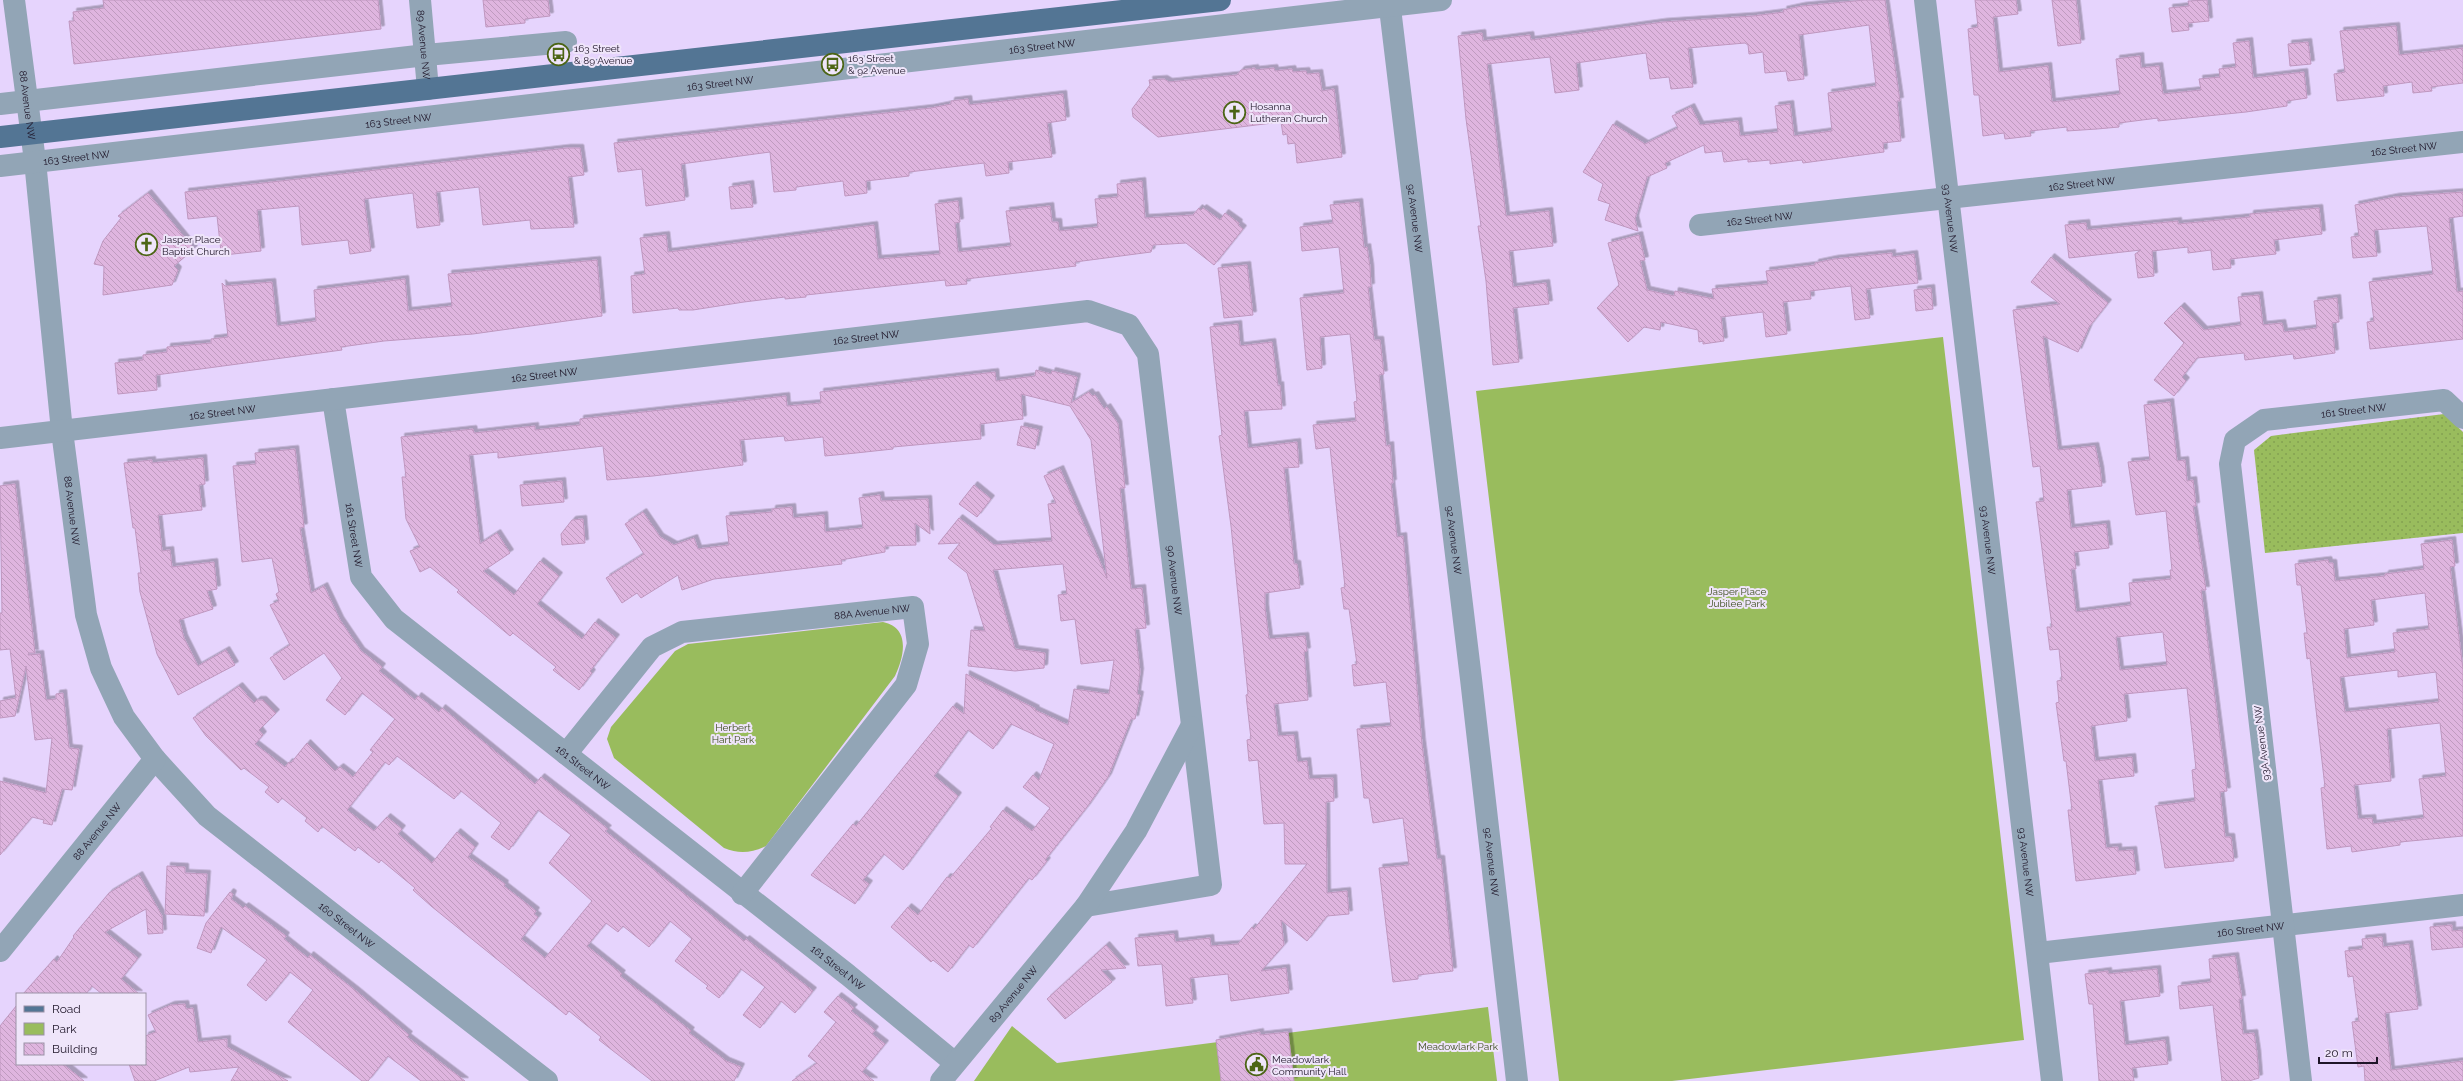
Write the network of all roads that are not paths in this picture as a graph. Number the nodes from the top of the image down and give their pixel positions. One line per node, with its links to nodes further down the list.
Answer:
1 (14, 0): 10 (street, 88 Avenue NW)
2 (420, 0): 8 (street, 89 Avenue NW)
3 (1220, 0): 9 (main road)
4 (1441, 0): 6 (street, 163 Street NW)
5 (1925, 0): 17 (street, 93 Avenue NW)
6 (1389, 3): 15 (street, 163 Street NW); 37 (street, 92 Avenue NW)
7 (566, 42): 8 (street)
8 (426, 55): 9 (street, 89 Avenue NW); 10 (street)
9 (428, 89): 12 (main road)
10 (26, 101): 11 (street); 12 (street, 88 Avenue NW)
11 (0, 104)
12 (31, 134): 13 (main road); 15 (street, 88 Avenue NW)
13 (0, 137)
14 (2463, 142): 17 (street, 162 Street NW)
15 (35, 162): 16 (street, 163 Street NW); 23 (street, 88 Avenue NW)
16 (0, 166)
17 (1948, 196): 18 (street, 162 Street NW); 33 (street, 93 Avenue NW)
18 (1700, 225)
19 (1088, 311): 20 (street, 162 Street NW); 25 (street, 90 Avenue NW)
20 (332, 399): 23 (street, 162 Street NW); 26 (street, 161 Street NW)
21 (2463, 418): 22 (street, 161 Street NW)
22 (2264, 420): 31 (street, 93A Avenue NW)
23 (62, 430): 24 (street, 162 Street NW); 27 (street, 88 Avenue NW)
24 (0, 438)
25 (1191, 727): 30 (street, 89 Avenue NW); 30 (street, 90 Avenue NW)
26 (566, 754): 28 (street, 161 Street NW); 28 (street, 88A Avenue NW)
27 (155, 759): 32 (street, 88 Avenue NW); 35 (street, 160 Street NW)
28 (742, 894): 34 (street, 161 Street NW)
29 (2463, 905): 31 (street, 160 Street NW)
30 (1086, 906): 34 (street, 89 Avenue NW)
31 (2283, 926): 33 (street, 160 Street NW); 39 (street, 93A Avenue NW)
32 (0, 951)
33 (2038, 953): 38 (street, 93 Avenue NW)
34 (955, 1063): 36 (street, 89 Avenue NW)
35 (547, 1081)
36 (941, 1081)
37 (1517, 1081)
38 (2052, 1081)
39 (2301, 1081)

